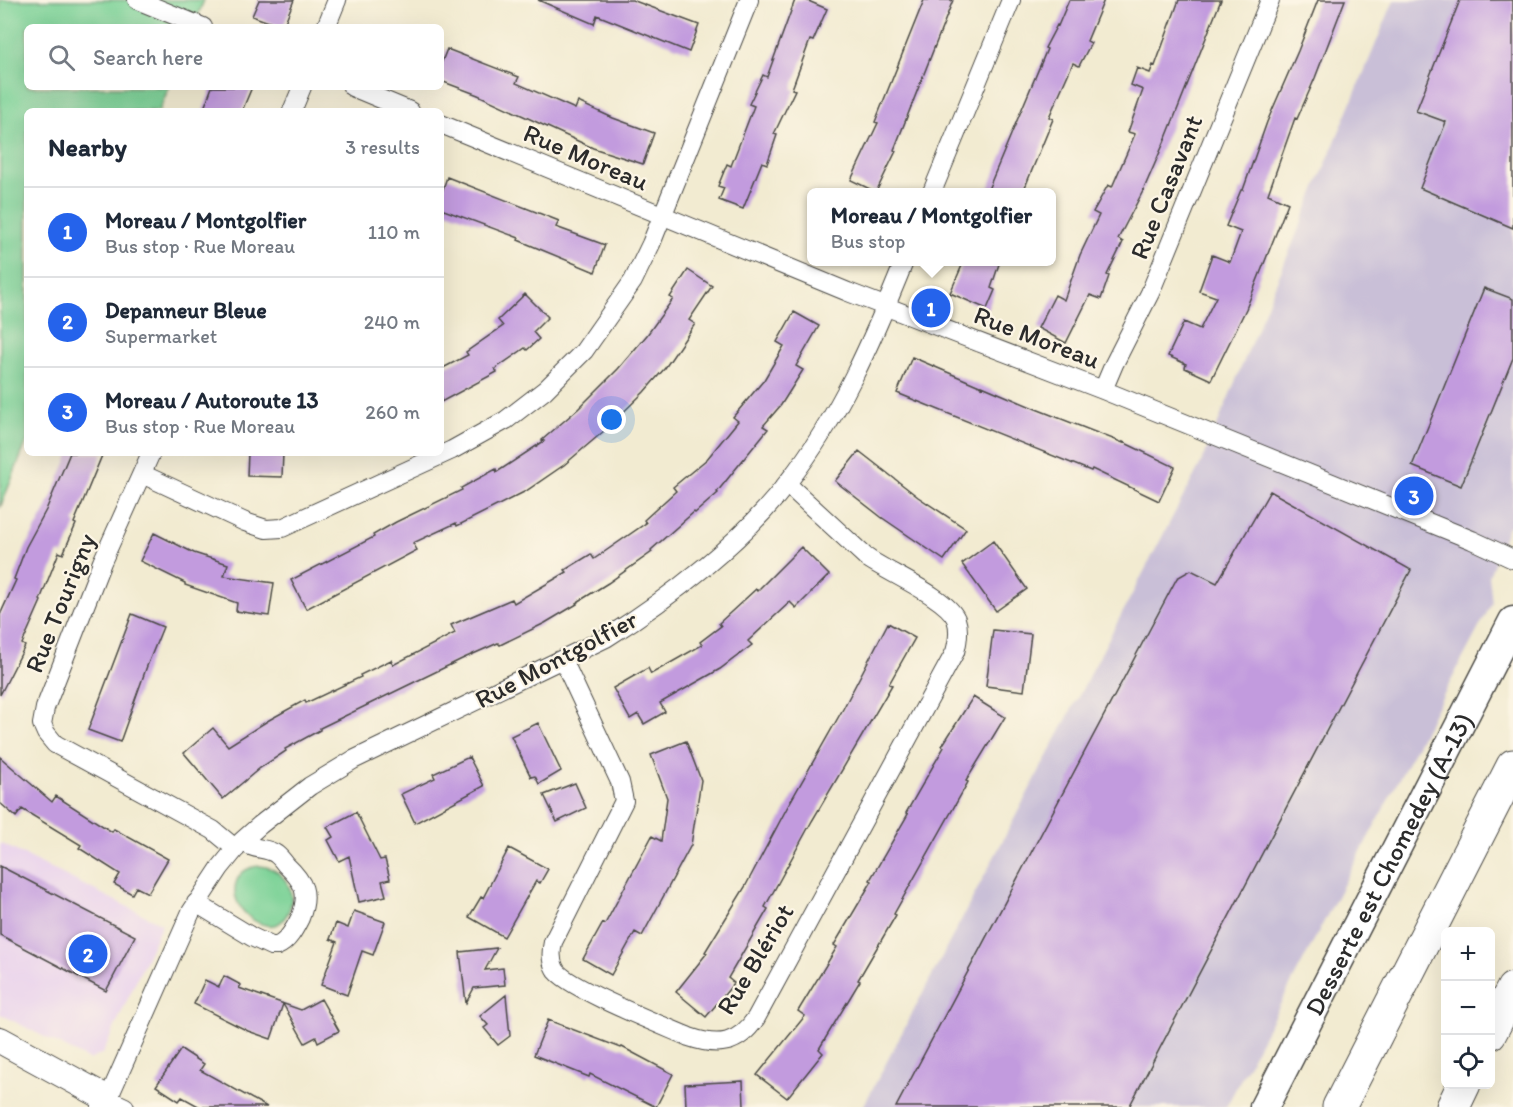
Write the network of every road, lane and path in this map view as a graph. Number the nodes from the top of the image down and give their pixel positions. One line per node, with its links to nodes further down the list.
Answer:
1 (137, 0): 6 (street)
2 (337, 0): 7 (street)
3 (1011, 0): 13 (street)
4 (1270, 0): 17 (street, Rue Casavant)
5 (747, 1): 14 (street)
6 (196, 24)
7 (327, 24)
8 (301, 90): 10 (street)
9 (359, 90): 11 (street)
10 (293, 108)
11 (403, 108)
12 (444, 125): 14 (street, Rue Moreau)
13 (934, 188)
14 (663, 217): 16 (street, Rue Moreau); 18 (street)
15 (902, 266): 16 (street, Rue Montgolfier)
16 (886, 306): 17 (street, Rue Moreau); 22 (street, Rue Montgolfier)
17 (1103, 390): 23 (street, Rue Moreau)
18 (444, 454)
19 (150, 456): 21 (street, Rue Tourigny)
20 (439, 456): 21 (street)
21 (142, 474): 27 (street, Rue Tourigny)
22 (787, 484): 25 (street, Rue Montgolfier); 25 (street, Rue Blériot)
23 (1513, 559)
24 (1513, 621): 34 (main road, Desserte est Chomedey (A-13))
25 (563, 660): 27 (street, Rue Montgolfier)
26 (1513, 766): 35 (highway)
27 (239, 845): 28 (street, Rue Montgolfier); 28 (street)
28 (196, 903): 33 (street, Rue Montgolfier)
29 (1513, 988): 30 (highway)
30 (1495, 1025)
31 (0, 1040): 33 (main road)
32 (1462, 1089): 36 (highway)
33 (113, 1104)
34 (1264, 1107)
35 (1339, 1107)
36 (1453, 1107)

